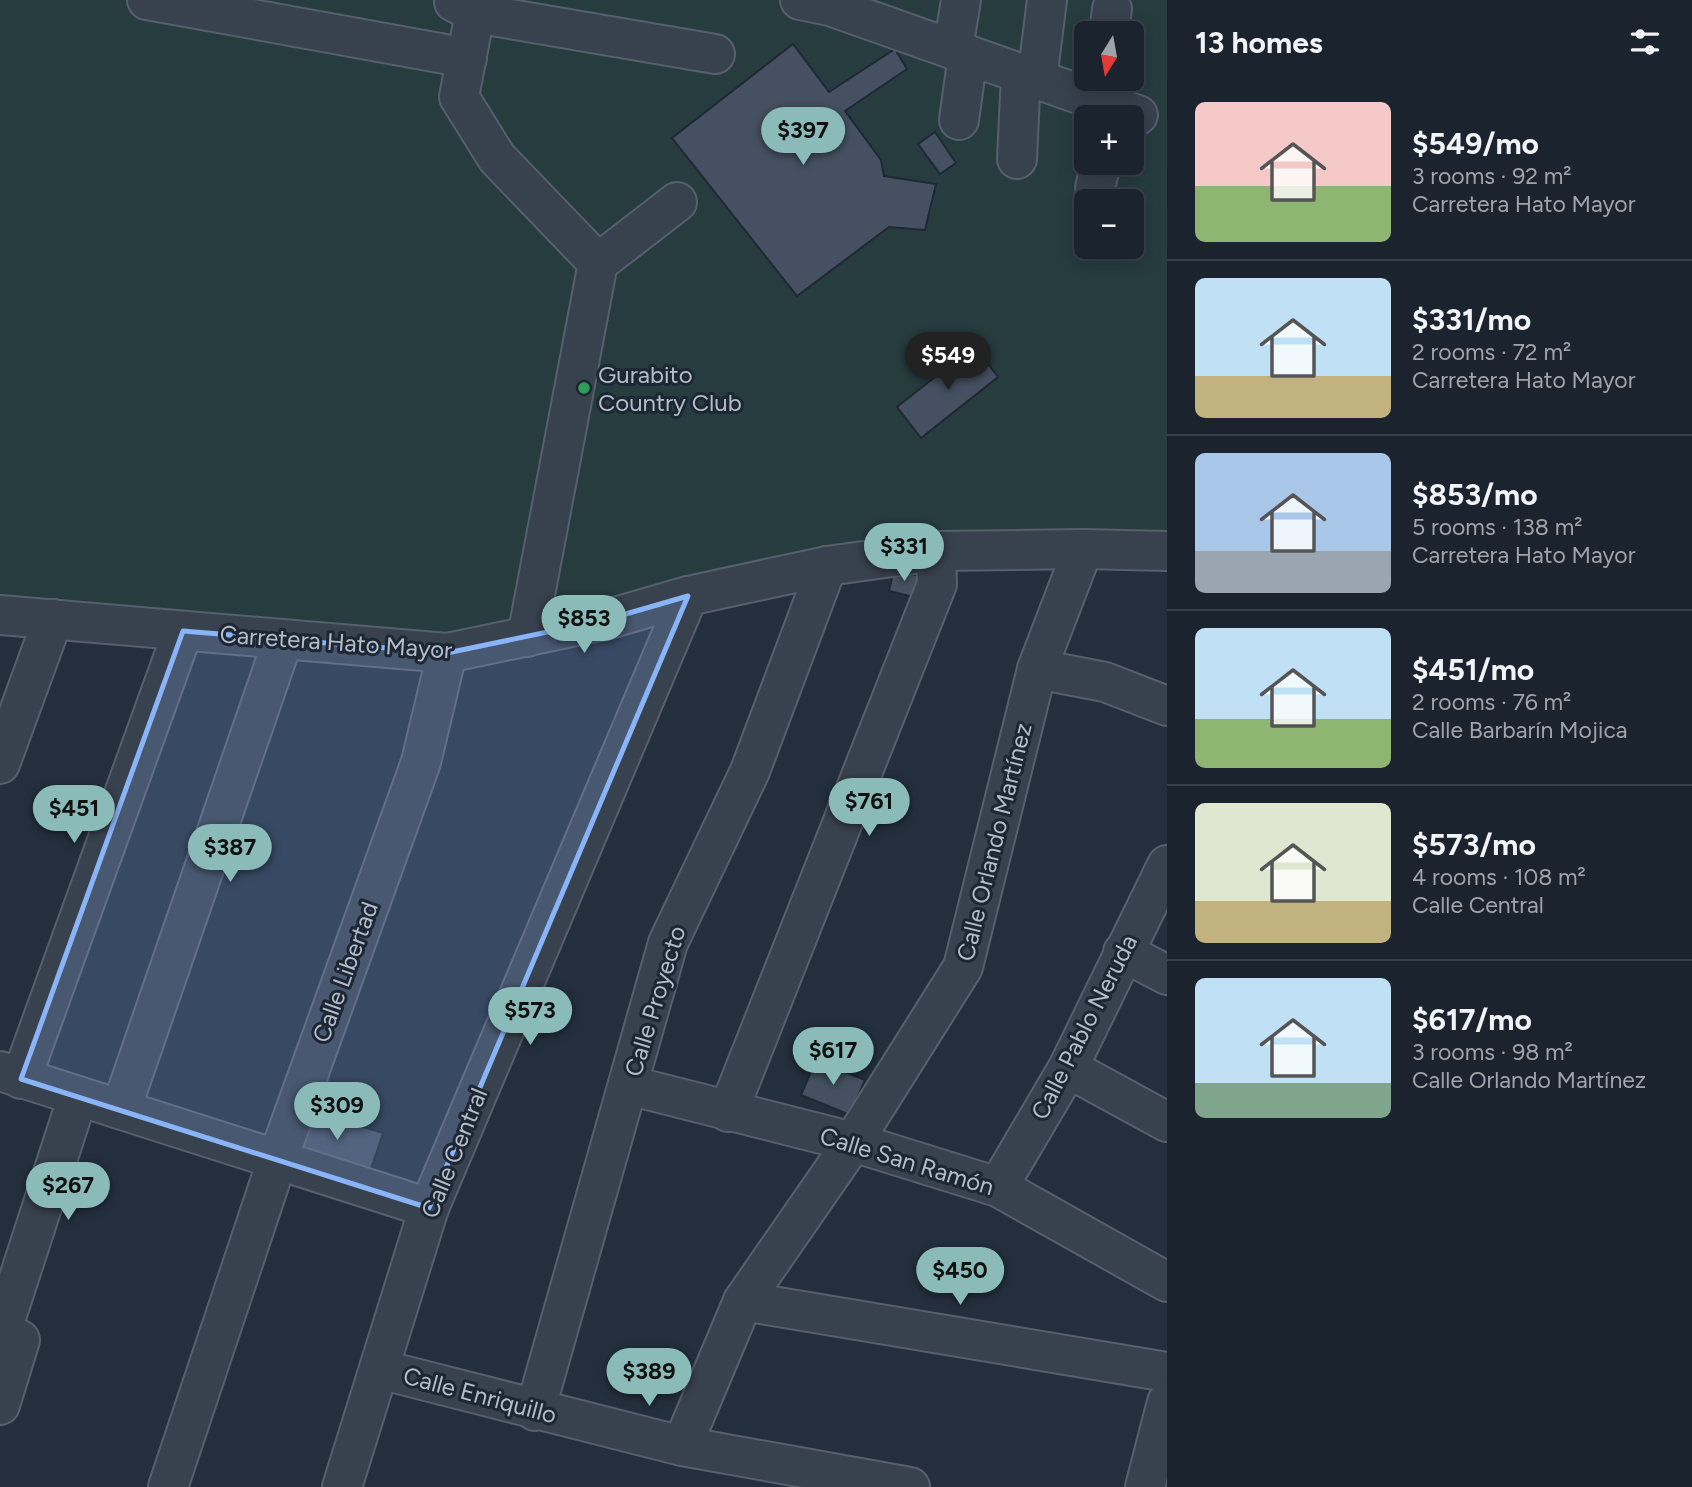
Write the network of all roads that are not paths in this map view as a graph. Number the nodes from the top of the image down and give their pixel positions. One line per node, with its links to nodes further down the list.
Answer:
1 (147, 0): 8 (street)
2 (800, 0): 6 (street)
3 (961, 0): 6 (street)
4 (1047, 0): 9 (street)
5 (465, 6): 7 (street); 8 (street)
6 (961, 52): 9 (street); 11 (street)
7 (715, 54)
8 (467, 58): 14 (street)
9 (1029, 77): 10 (street); 12 (street)
10 (1113, 104)
11 (959, 120)
12 (1017, 159)
13 (677, 202): 14 (street)
14 (598, 263): 23 (street)
15 (1083, 549): 16 (street, Carretera Hato Mayor); 17 (street, Carretera Hato Mayor); 26 (street, Calle Orlando Martínez)
16 (936, 551): 18 (street, Carretera Hato Mayor); 37 (street)
17 (1167, 551)
18 (827, 566): 19 (street, Carretera Hato Mayor); 34 (street, Calle Proyecto)
19 (688, 596): 23 (street, Carretera Hato Mayor); 42 (street, Calle Central)
20 (0, 615): 21 (street, Carretera Hato Mayor)
21 (53, 619): 22 (street, Carretera Hato Mayor); 28 (street)
22 (183, 631): 24 (street, Carretera Hato Mayor); 33 (street)
23 (527, 637): 25 (street, Carretera Hato Mayor)
24 (283, 640): 25 (street, Carretera Hato Mayor); 36 (street)
25 (447, 653): 40 (street, Calle Libertad)
26 (1037, 669): 27 (street); 39 (street, Calle Orlando Martínez)
27 (1167, 706)
28 (0, 764)
29 (1167, 865): 30 (street, Calle Pablo Neruda)
30 (1123, 952): 31 (street); 32 (street, Calle Pablo Neruda)
31 (1167, 975)
32 (1068, 1068): 38 (street); 41 (street, Calle Pablo Neruda)
33 (10, 1075): 35 (street)
34 (628, 1085): 37 (street, Calle San Ramón); 50 (street, Calle Proyecto)
35 (78, 1096): 36 (street); 45 (street)
36 (121, 1109): 40 (street)
37 (728, 1112): 39 (street, Calle San Ramón)
38 (1167, 1122)
39 (853, 1142): 41 (street, Calle San Ramón); 44 (street, Calle Orlando Martínez)
40 (277, 1161): 42 (street); 52 (street, Calle Libertad)
41 (998, 1187): 43 (street, Calle San Ramón)
42 (429, 1208): 46 (street, Calle Central)
43 (1167, 1282)
44 (743, 1301): 47 (street); 51 (street, Calle Orlando Martínez)
45 (7, 1333): 49 (street)
46 (379, 1369): 50 (street, Calle Enriquillo); 53 (street, Calle Central)
47 (1167, 1372)
48 (1167, 1402): 55 (street)
49 (0, 1405)
50 (535, 1410): 51 (street, Calle Enriquillo)
51 (682, 1446): 54 (street, Calle Enriquillo)
52 (169, 1487)
53 (342, 1487)
54 (910, 1487)
55 (1145, 1487)

